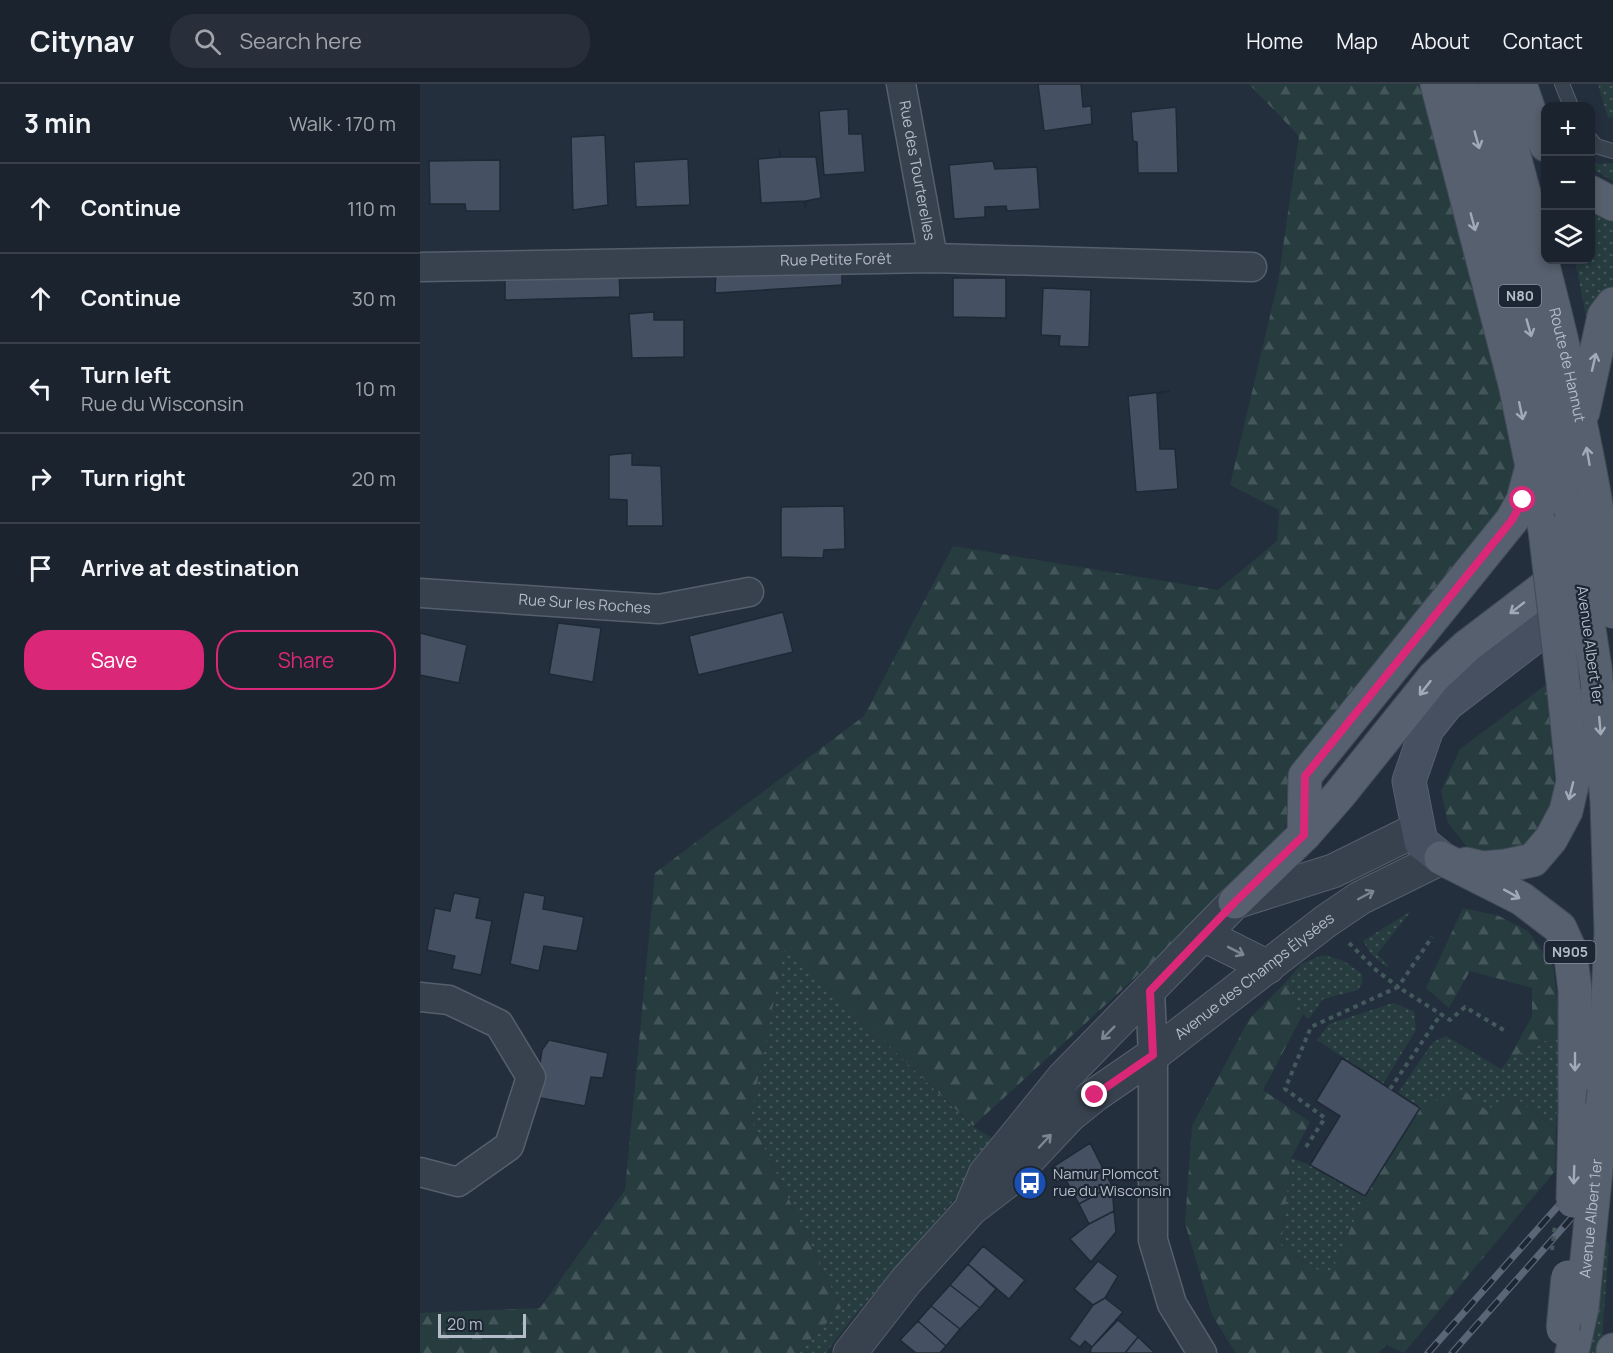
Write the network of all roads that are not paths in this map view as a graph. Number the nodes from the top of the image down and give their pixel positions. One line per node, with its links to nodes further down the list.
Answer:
1 (901, 84): 13 (street, Rue des Tourterelles)
2 (1437, 84): 19 (main road, one-way to 19)
3 (1461, 84): 20 (main road, Route de Hannut / N80, one-way to 20)
4 (1495, 84): 16 (main road, Route de Hannut / N80)
5 (1520, 84): 8 (main road)
6 (1562, 84): 7 (lane)
7 (1569, 102)
8 (1541, 137)
9 (1595, 145): 10 (lane)
10 (1613, 151)
11 (1595, 195): 12 (main road)
12 (1613, 204)
13 (933, 258): 14 (street, Rue Petite Forêt); 15 (street, Rue Petite Forêt)
14 (420, 267)
15 (1252, 267)
16 (1550, 273): 18 (main road, Route de Hannut / N80)
17 (1613, 304): 18 (main road, one-way to 17)
18 (1581, 419): 20 (main road, Route de Hannut / N80, one-way to 18)
19 (1532, 464): 31 (main road); 32 (main road, one-way to 32, bridge)
20 (1582, 502): 26 (main road, Route de Hannut / N80, bridge); 41 (main road, Avenue Albert 1er / N80, one-way to 41, bridge)
21 (1613, 534): 27 (main road, one-way to 27)
22 (1613, 576): 28 (main road, N905)
23 (749, 592): 24 (street, Rue Sur les Roches)
24 (420, 593)
25 (1613, 602): 29 (main road)
26 (1613, 612)
27 (1466, 647): 28 (main road); 31 (main road, one-way to 31)
28 (1447, 704): 29 (main road, N905)
29 (1418, 752): 30 (main road, N905)
30 (1418, 829): 32 (main road, N905); 33 (street, Avenue des Champs Élysées)
31 (1304, 835): 33 (main road)
32 (1441, 858): 35 (street, Avenue des Champs Élysées, one-way to 32); 41 (main road, N905, one-way to 41, bridge)
33 (1235, 902): 34 (street, Avenue des Champs Élysées)
34 (1204, 935): 35 (street, one-way to 35); 36 (street, Avenue des Champs Élysées)
35 (1268, 967): 38 (street, Avenue des Champs Élysées)
36 (1150, 991): 38 (street); 40 (street, Avenue des Champs Élysées, one-way to 40)
37 (420, 997): 39 (street)
38 (1153, 1055): 40 (street, Avenue des Champs Élysées, one-way to 38); 43 (street)
39 (420, 1172)
40 (971, 1209): 42 (street, Avenue des Champs Élysées)
41 (1570, 1336)
42 (850, 1353)
43 (1202, 1353)

